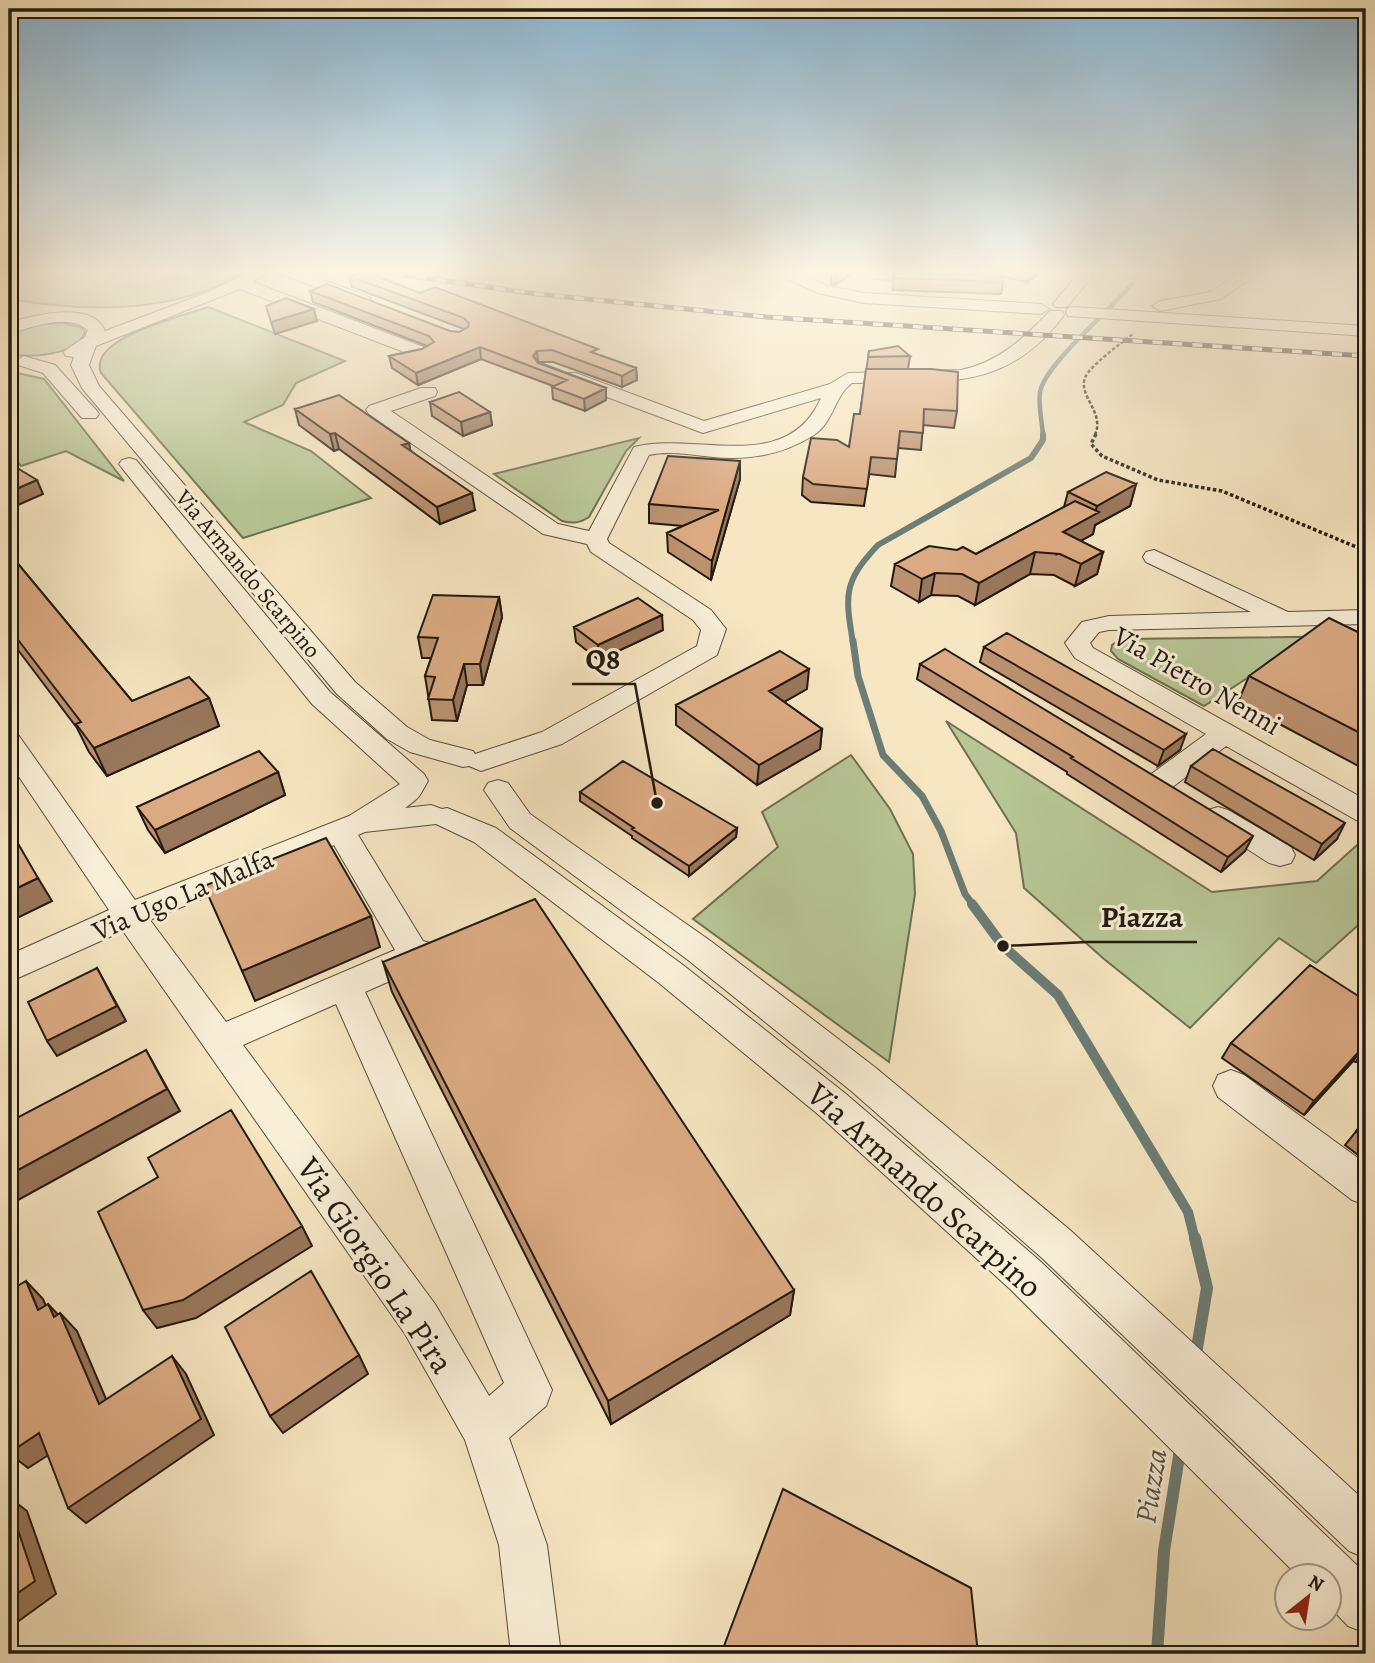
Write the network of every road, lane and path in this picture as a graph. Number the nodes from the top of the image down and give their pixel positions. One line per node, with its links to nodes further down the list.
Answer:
1 (76, 349): 7 (street)
2 (87, 349): 18 (street, Via Armando Scarpino)
3 (412, 349): 6 (street)
4 (1022, 349): 9 (street)
5 (1114, 349): 12 (path)
6 (423, 353)
7 (13, 360): 19 (street, Via Armando Scarpino)
8 (558, 373): 9 (street)
9 (835, 388): 11 (street)
10 (428, 392): 11 (street)
11 (596, 539): 18 (street)
12 (1366, 551)
13 (1154, 557): 15 (street)
14 (1366, 617): 15 (street, Via Pietro Nenni)
15 (1286, 619): 16 (street, Via Pietro Nenni)
16 (1225, 733): 20 (street, Via Pietro Nenni); 23 (street)
17 (9, 742): 24 (street, Via Giorgio La Pira)
18 (485, 773): 19 (street); 21 (street); 33 (street, Via Armando Scarpino)
19 (413, 785): 21 (street); 22 (street, Via Ugo La Malfa)
20 (1366, 813)
21 (439, 816): 22 (street, Via Ugo La Malfa); 34 (street, Via Armando Scarpino)
22 (349, 826): 24 (street, Via Ugo La Malfa); 26 (street)
23 (1280, 855)
24 (129, 915): 27 (street, Via Ugo La Malfa); 29 (street, Via Giorgio La Pira)
25 (450, 941): 26 (street)
26 (415, 956): 28 (street)
27 (9, 969)
28 (345, 986): 29 (street); 32 (street)
29 (219, 1040): 32 (street, Via Giorgio La Pira)
30 (1231, 1086): 31 (street)
31 (1366, 1187)
32 (484, 1430): 35 (street, Via Giorgio La Pira)
33 (1366, 1534)
34 (1366, 1608)
35 (536, 1654)

